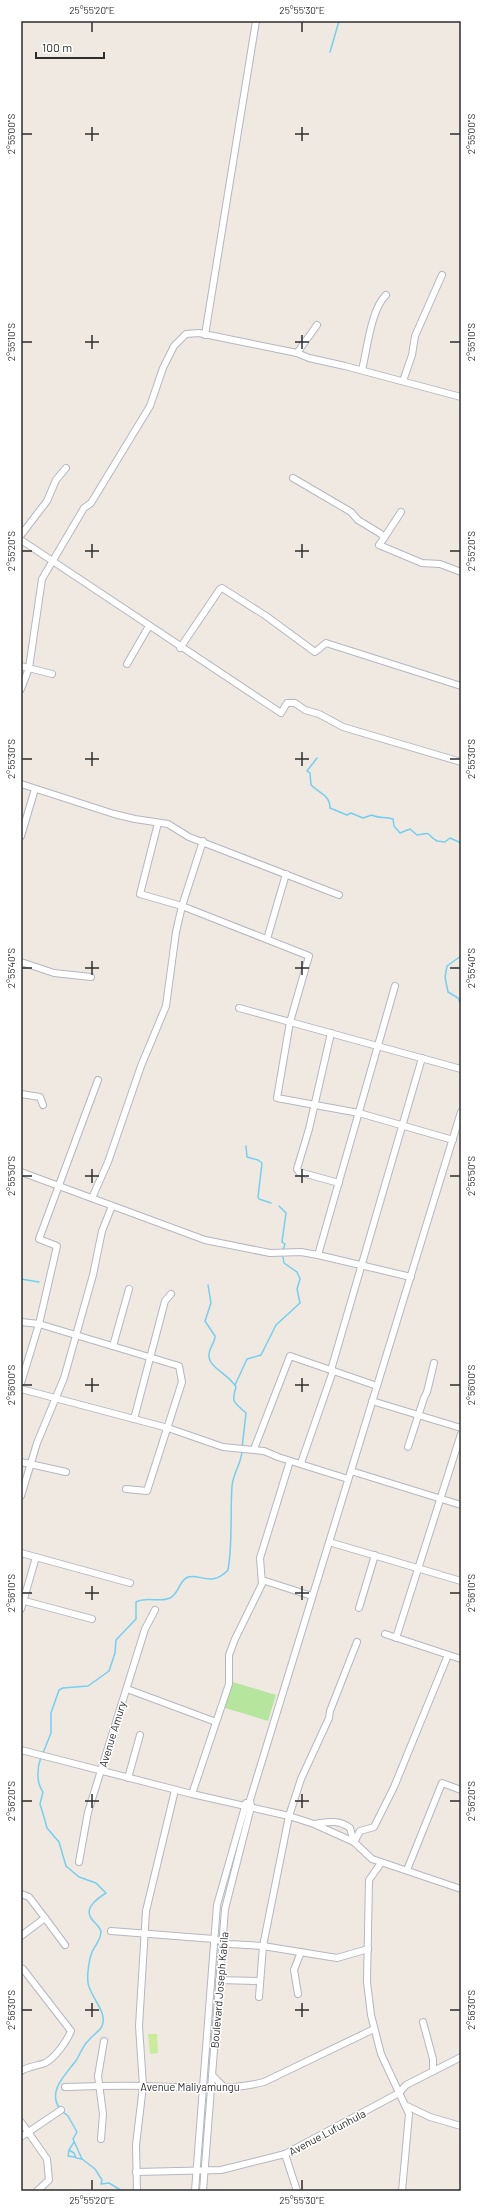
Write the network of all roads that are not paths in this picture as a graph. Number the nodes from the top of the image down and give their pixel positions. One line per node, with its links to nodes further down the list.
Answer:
1 (256, 21): 5 (street)
2 (442, 275): 8 (street)
3 (386, 295): 7 (street)
4 (316, 325): 6 (street)
5 (205, 335): 6 (street); 16 (street)
6 (297, 353): 7 (street)
7 (362, 370): 8 (street)
8 (403, 381): 9 (street)
9 (461, 396)
10 (66, 468): 13 (street)
11 (293, 478): 14 (street)
12 (401, 512): 14 (street)
13 (21, 535)
14 (384, 538): 17 (street)
15 (21, 540): 16 (street)
16 (53, 561): 18 (street); 22 (street)
17 (461, 572)
18 (149, 626): 19 (street); 20 (street)
19 (180, 648): 24 (street); 26 (street)
20 (127, 664)
21 (21, 666): 22 (street)
22 (29, 668): 23 (street); 25 (street)
23 (52, 674)
24 (461, 686)
25 (21, 689)
26 (461, 762)
27 (21, 784): 28 (street)
28 (35, 789): 29 (street); 30 (street)
29 (158, 823): 31 (street); 34 (street)
30 (21, 836)
31 (203, 841): 32 (street); 34 (street)
32 (286, 874): 33 (street); 35 (street)
33 (339, 895)
34 (182, 906): 35 (street); 56 (street)
35 (267, 939): 40 (street)
36 (21, 962): 37 (street)
37 (91, 977)
38 (395, 986): 42 (street)
39 (239, 1008): 40 (street)
40 (290, 1022): 41 (street); 48 (street)
41 (331, 1033): 42 (street); 48 (street)
42 (378, 1046): 43 (street); 50 (street)
43 (422, 1058): 44 (street); 51 (street)
44 (461, 1069)
45 (98, 1080): 55 (street)
46 (21, 1094): 47 (street)
47 (43, 1105)
48 (315, 1105): 50 (street); 54 (street)
49 (461, 1112): 52 (street)
50 (359, 1113): 51 (street); 54 (street)
51 (402, 1126): 52 (street); 59 (street)
52 (453, 1140): 60 (street)
53 (21, 1172): 55 (street)
54 (339, 1183): 58 (street)
55 (58, 1186): 56 (street); 64 (street)
56 (92, 1198): 57 (street)
57 (112, 1206): 58 (street); 65 (street)
58 (318, 1255): 59 (street)
59 (362, 1266): 60 (street); 69 (street)
60 (410, 1278): 71 (street)
61 (129, 1289): 66 (street)
62 (171, 1294): 67 (street)
63 (21, 1322): 64 (street)
64 (39, 1324): 65 (street); 70 (street)
65 (77, 1335): 66 (street); 73 (street)
66 (113, 1346): 67 (street)
67 (150, 1358): 76 (street); 77 (street)
68 (434, 1363): 75 (street)
69 (332, 1370): 71 (street); 81 (street); 85 (street)
70 (21, 1383)
71 (377, 1386): 74 (street)
72 (21, 1389): 73 (street)
73 (56, 1398): 76 (street); 84 (street)
74 (372, 1401): 75 (street); 86 (street)
75 (418, 1415): 78 (street); 80 (street)
76 (134, 1419): 77 (street)
77 (168, 1428): 81 (street); 89 (street)
78 (461, 1428)
79 (461, 1434): 91 (street)
80 (408, 1447)
81 (254, 1449): 82 (street)
82 (290, 1461): 85 (street); 98 (street)
83 (21, 1462): 84 (street)
84 (31, 1463): 87 (street); 90 (street)
85 (301, 1463): 88 (street)
86 (351, 1471): 88 (street); 91 (street)
87 (66, 1472)
88 (348, 1479): 93 (street)
89 (126, 1489)
90 (21, 1496)
91 (441, 1498): 92 (street); 97 (street)
92 (461, 1504)
93 (329, 1542): 95 (street); 101 (street)
94 (21, 1553): 96 (street)
95 (375, 1555): 97 (street); 103 (street)
96 (36, 1557): 100 (street); 102 (street)
97 (418, 1568): 99 (street); 108 (street)
98 (262, 1580): 101 (street); 113 (street)
99 (461, 1581)
100 (130, 1583)
101 (312, 1596): 121 (street)
102 (23, 1601): 104 (street); 106 (street)
103 (359, 1608)
104 (21, 1609)
105 (155, 1610): 112 (street, Avenue Amury)
106 (92, 1619)
107 (385, 1634): 108 (street)
108 (396, 1638): 110 (street)
109 (357, 1642): 124 (street)
110 (448, 1655): 111 (street); 126 (street)
111 (461, 1659)
112 (127, 1688): 113 (street); 116 (street, Avenue Amury)
113 (216, 1722): 120 (street)
114 (140, 1735): 117 (street)
115 (21, 1750): 116 (street)
116 (101, 1771): 117 (street); 127 (street, Avenue Amury)
117 (128, 1778): 118 (street)
118 (175, 1790): 120 (street); 134 (street)
119 (461, 1790): 129 (street)
120 (192, 1794): 122 (street)
121 (250, 1800): 122 (street); 123 (street, Boulevard Joseph Kabila)
122 (243, 1805): 123 (street); 136 (street, Boulevard Joseph Kabila)
123 (251, 1807): 124 (street); 137 (street, Boulevard Joseph Kabila)
124 (289, 1816): 125 (street); 139 (street)
125 (314, 1824): 126 (street); 126 (street)
126 (354, 1842): 128 (street)
127 (79, 1862)
128 (381, 1862): 129 (street); 140 (street)
129 (407, 1870): 130 (street)
130 (461, 1888)
131 (21, 1894): 132 (street)
132 (45, 1918): 135 (street); 138 (street)
133 (112, 1931): 134 (street)
134 (146, 1933): 136 (street); 155 (street)
135 (21, 1936)
136 (214, 1939): 137 (street); 157 (street, Boulevard Joseph Kabila)
137 (223, 1942): 139 (street); 143 (street, Boulevard Joseph Kabila)
138 (65, 1945)
139 (263, 1946): 141 (street); 144 (street)
140 (368, 1949): 141 (street); 148 (street)
141 (301, 1952): 145 (street)
142 (23, 1969): 151 (street)
143 (219, 1980): 144 (street); 153 (street, Boulevard Joseph Kabila)
144 (260, 1981): 146 (street)
145 (298, 1994)
146 (259, 1997)
147 (423, 2022): 152 (street)
148 (374, 2029): 159 (street, Avenue Maliyamungu); 160 (street)
149 (104, 2041): 154 (street)
150 (461, 2057): 152 (street, Avenue Lufunhula)
151 (21, 2071)
152 (433, 2071): 160 (street, Avenue Lufunhula)
153 (212, 2075): 158 (street, Boulevard Joseph Kabila); 159 (street)
154 (98, 2086): 155 (street, Avenue Maliyamungu); 156 (street, Avenue Maliyamungu); 167 (street)
155 (143, 2086): 157 (street, Avenue Maliyamungu); 170 (street)
156 (65, 2087)
157 (202, 2088): 158 (street, Avenue Maliyamungu); 171 (street, Boulevard Joseph Kabila)
158 (210, 2088): 159 (street, Avenue Maliyamungu); 169 (street, Boulevard Joseph Kabila)
159 (225, 2088)
160 (399, 2093): 161 (street); 168 (street, Avenue Lufunhula)
161 (405, 2105): 164 (street); 177 (street)
162 (61, 2110): 165 (street)
163 (21, 2122): 165 (street)
164 (461, 2126)
165 (28, 2132): 166 (street); 172 (street)
166 (21, 2137)
167 (101, 2139)
168 (285, 2154): 169 (street, Avenue Lufunhula); 176 (street)
169 (204, 2171): 171 (street, Avenue Lufunhula); 175 (street, Boulevard Joseph Kabila)
170 (136, 2172): 171 (street, Avenue Lufunhula); 173 (street)
171 (195, 2172): 174 (street, Boulevard Joseph Kabila)
172 (37, 2191)
173 (137, 2191)
174 (195, 2191)
175 (203, 2191)
176 (297, 2191)
177 (402, 2191)

